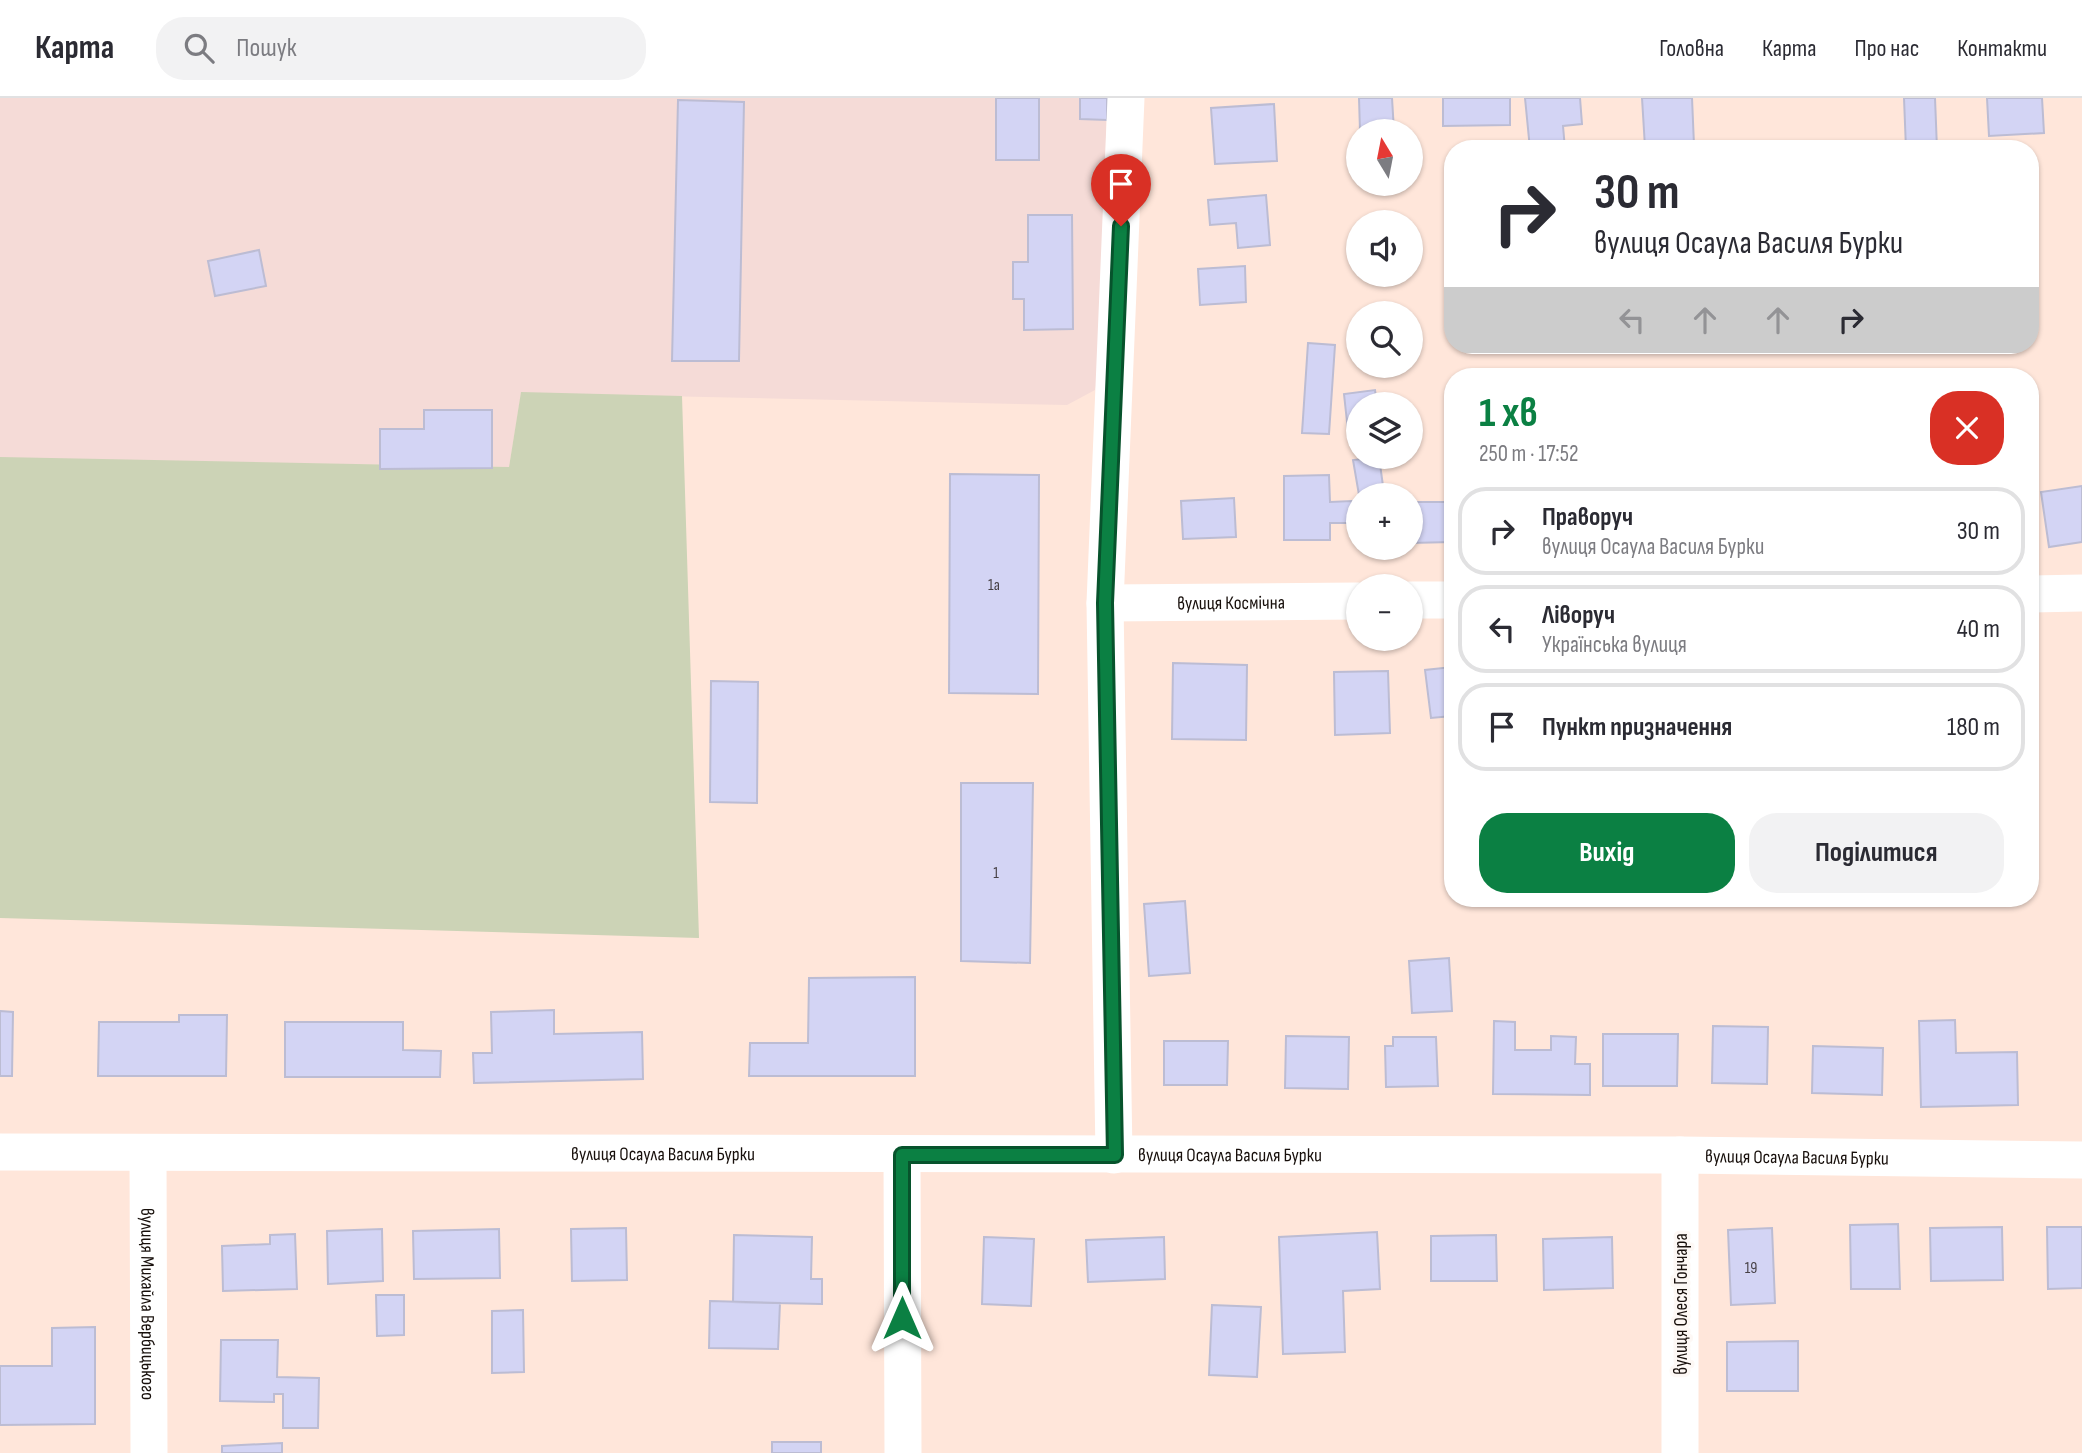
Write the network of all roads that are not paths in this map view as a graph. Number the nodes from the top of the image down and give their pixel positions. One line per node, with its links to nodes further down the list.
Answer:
1 (1126, 98): 7 (street)
2 (2082, 593): 3 (street)
3 (2039, 594)
4 (1423, 600): 5 (street)
5 (1444, 600)
6 (1346, 601): 7 (street, вулиця Космічна)
7 (1105, 603): 11 (street)
8 (0, 1152): 9 (street, вулиця Осаула Василя Бурки)
9 (149, 1154): 10 (street, вулиця Осаула Василя Бурки); 14 (street, вулиця Михайла Вербицького)
10 (902, 1155): 11 (street, вулиця Осаула Василя Бурки); 15 (street)
11 (1115, 1155): 12 (street, вулиця Осаула Василя Бурки)
12 (1680, 1155): 13 (street, вулиця Осаула Василя Бурки); 16 (street, вулиця Олеся Гончара)
13 (2082, 1160)
14 (149, 1453)
15 (902, 1453)
16 (1680, 1453)

